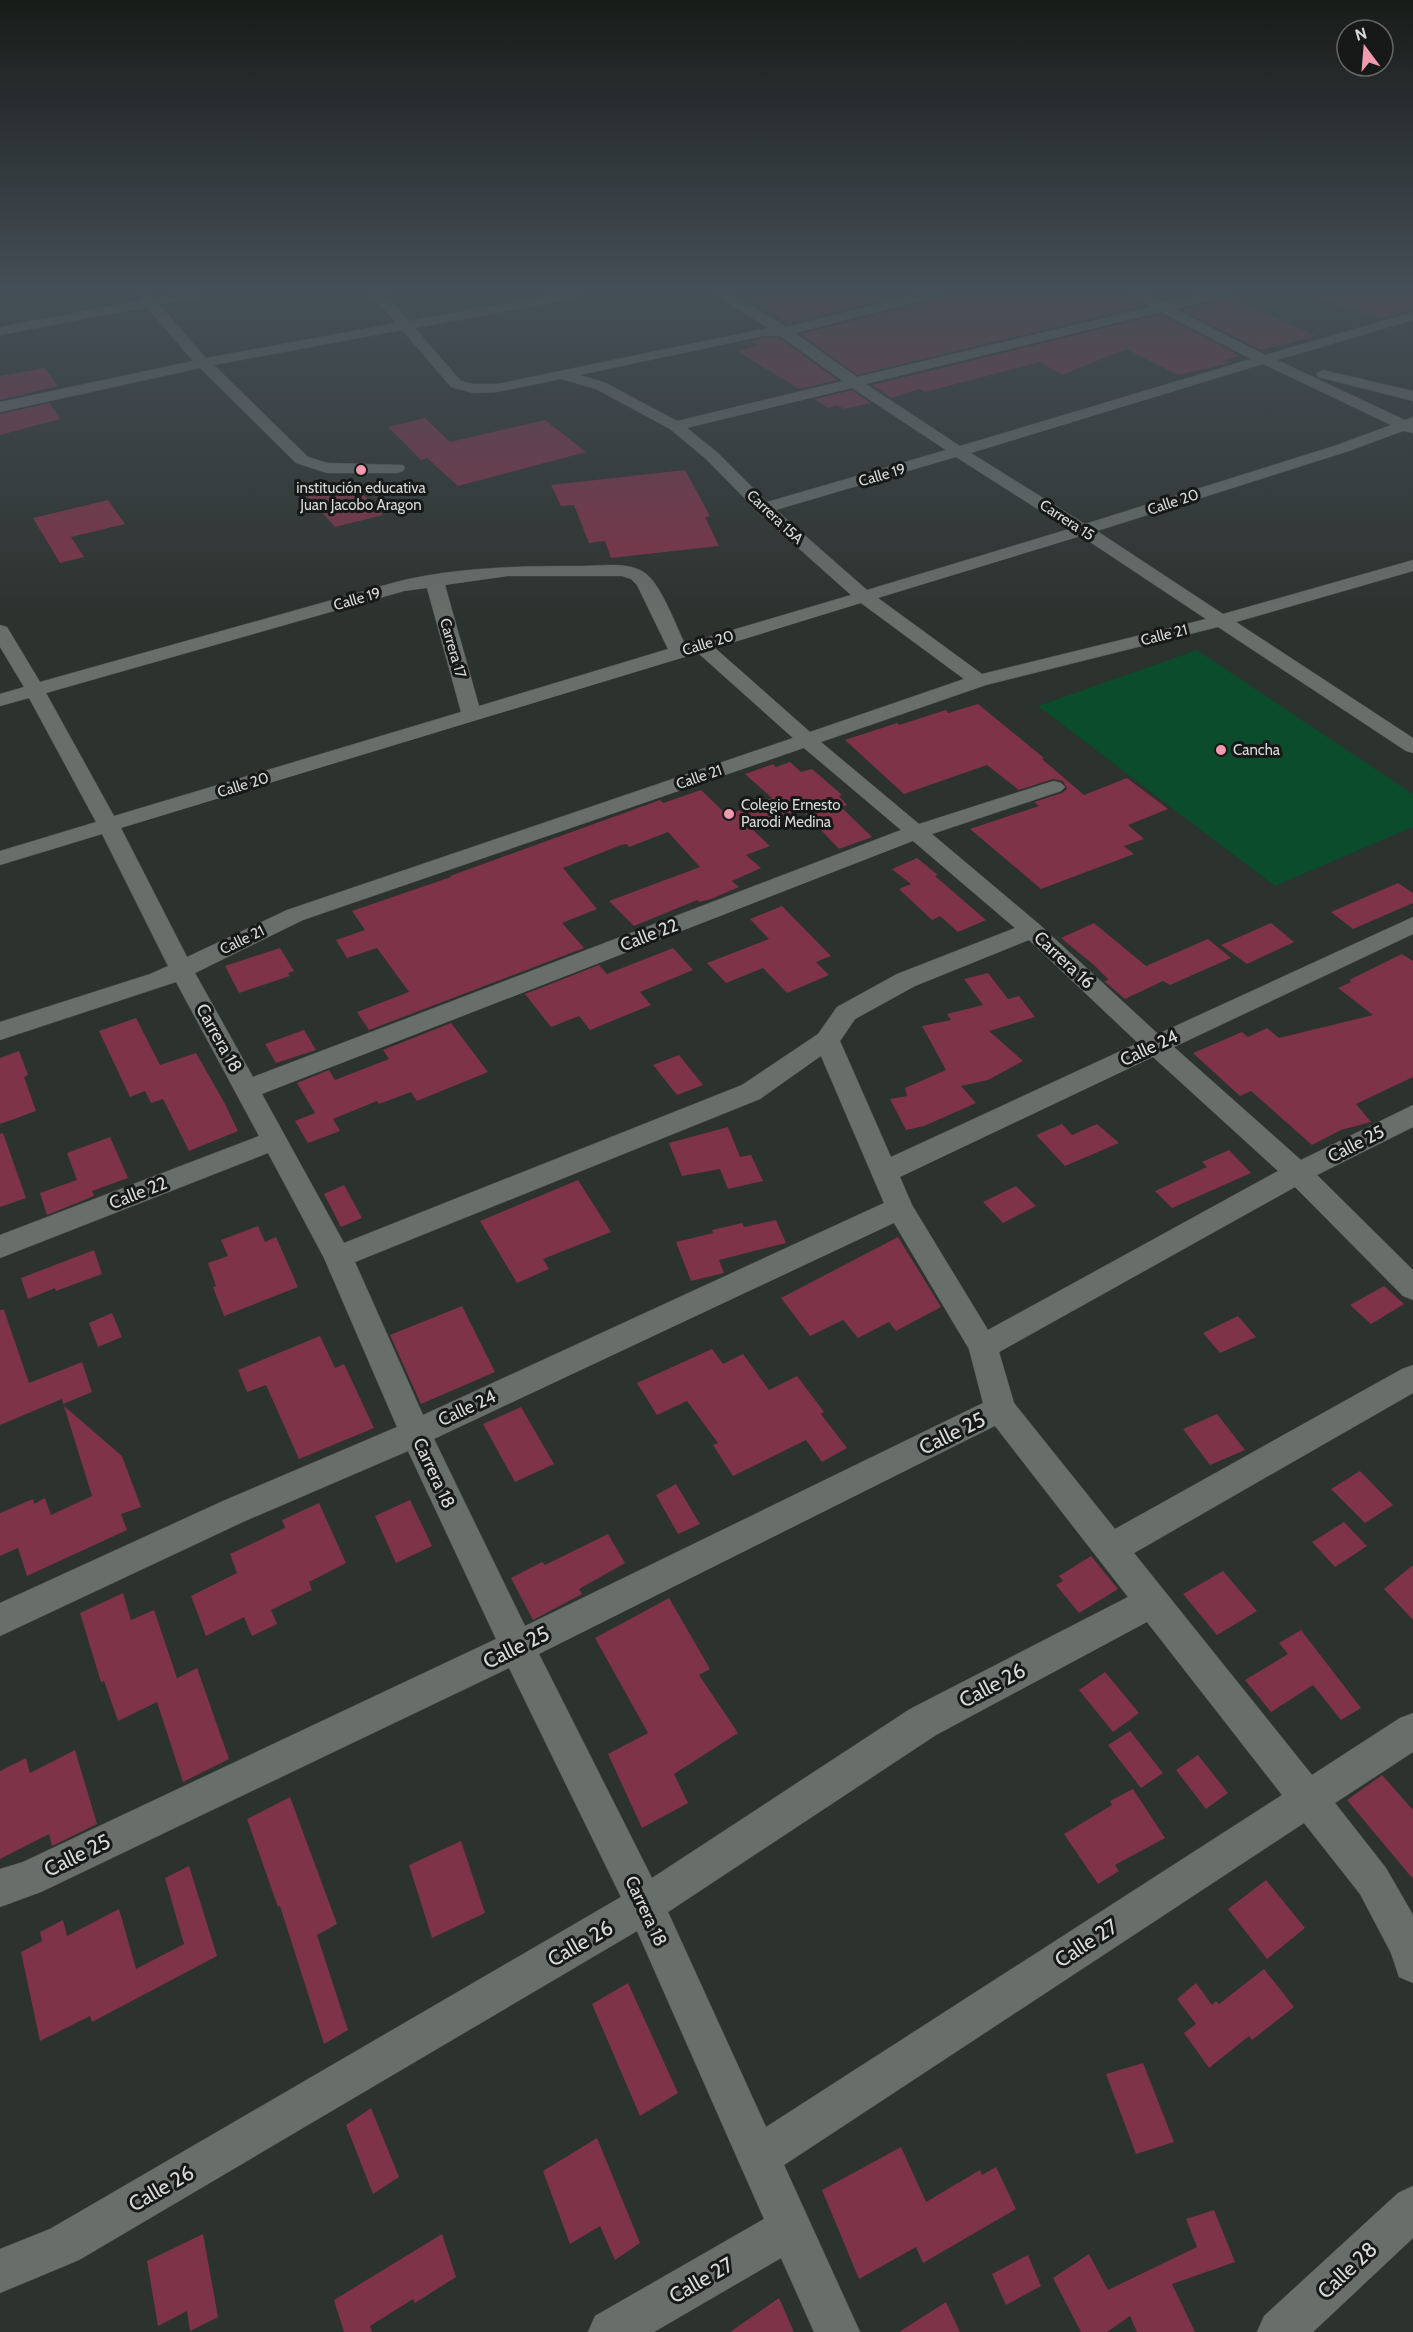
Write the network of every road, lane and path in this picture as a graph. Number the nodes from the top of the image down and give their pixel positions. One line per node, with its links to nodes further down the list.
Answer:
1 (19, 403): 8 (street)
2 (244, 403): 12 (street)
3 (632, 403): 9 (street, Carrera 15A)
4 (774, 403): 9 (street)
5 (884, 403): 11 (street, Carrera 15)
6 (1120, 403): 11 (street, Calle 19)
7 (1359, 403): 10 (street)
8 (0, 407)
9 (675, 426): 13 (street, Carrera 15A)
10 (1410, 426): 14 (street, Calle 20)
11 (960, 452): 13 (street, Calle 19); 14 (street, Carrera 15)
12 (397, 468)
13 (764, 508): 17 (street, Carrera 15A)
14 (1083, 530): 17 (street, Calle 20); 18 (street, Carrera 15)
15 (1413, 565): 18 (street, Calle 21)
16 (434, 580): 21 (street, Calle 19); 23 (street, Calle 19); 25 (street, Carrera 17)
17 (863, 596): 20 (street, Calle 20); 22 (street, Carrera 15A)
18 (1220, 621): 22 (street, Calle 21); 27 (street, Carrera 15)
19 (0, 631): 23 (street, Carrera 18)
20 (701, 645): 21 (street, Calle 20); 26 (street, Carrera 16)
21 (680, 652): 25 (street, Calle 20)
22 (979, 681): 26 (street, Calle 21)
23 (35, 690): 24 (street, Calle 19); 29 (street, Carrera 18)
24 (0, 700)
25 (472, 715): 29 (street, Calle 20)
26 (807, 740): 30 (street, Carrera 16); 34 (street, Calle 21)
27 (1413, 747)
28 (1054, 788): 30 (street, Calle 22)
29 (109, 826): 31 (street, Calle 20); 34 (street, Carrera 18)
30 (916, 832): 33 (street, Carrera 16); 38 (street, Calle 22)
31 (0, 858)
32 (1413, 926): 37 (street, Calle 24)
33 (1032, 930): 36 (street); 37 (street, Carrera 16)
34 (181, 969): 35 (street, Calle 21); 38 (street, Carrera 18)
35 (0, 1031)
36 (827, 1040): 41 (street); 45 (street)
37 (1155, 1045): 41 (street, Calle 24); 42 (street, Carrera 16)
38 (248, 1089): 40 (street, Carrera 18)
39 (1413, 1115): 42 (street, Calle 25)
40 (275, 1140): 44 (street, Calle 22); 45 (street, Carrera 18)
41 (885, 1172): 43 (street)
42 (1298, 1173): 46 (street, Carrera 16); 47 (street, Calle 25)
43 (900, 1208): 47 (street); 50 (street, Calle 24)
44 (0, 1247)
45 (338, 1257): 50 (street, Carrera 18)
46 (1413, 1288)
47 (983, 1347): 49 (street)
48 (1413, 1378): 51 (street)
49 (1000, 1409): 51 (street); 54 (street, Calle 25)
50 (415, 1433): 53 (street, Calle 24); 54 (street, Carrera 18)
51 (1112, 1548): 52 (street)
52 (1153, 1601): 56 (street); 58 (street, Calle 26)
53 (0, 1620)
54 (517, 1647): 57 (street, Calle 25); 58 (street, Carrera 18)
55 (1413, 1731): 56 (street, Calle 27)
56 (1307, 1799): 59 (street); 60 (street, Calle 27)
57 (14, 1884)
58 (645, 1905): 60 (street, Carrera 18); 63 (street, Calle 26)
59 (1413, 1963)
60 (759, 2156): 62 (street, Carrera 18)
61 (1413, 2208): 66 (street, Calle 28)
62 (790, 2228): 64 (street, Calle 27); 65 (street, Carrera 18)
63 (0, 2271)
64 (611, 2332)
65 (837, 2332)
66 (1280, 2332)

